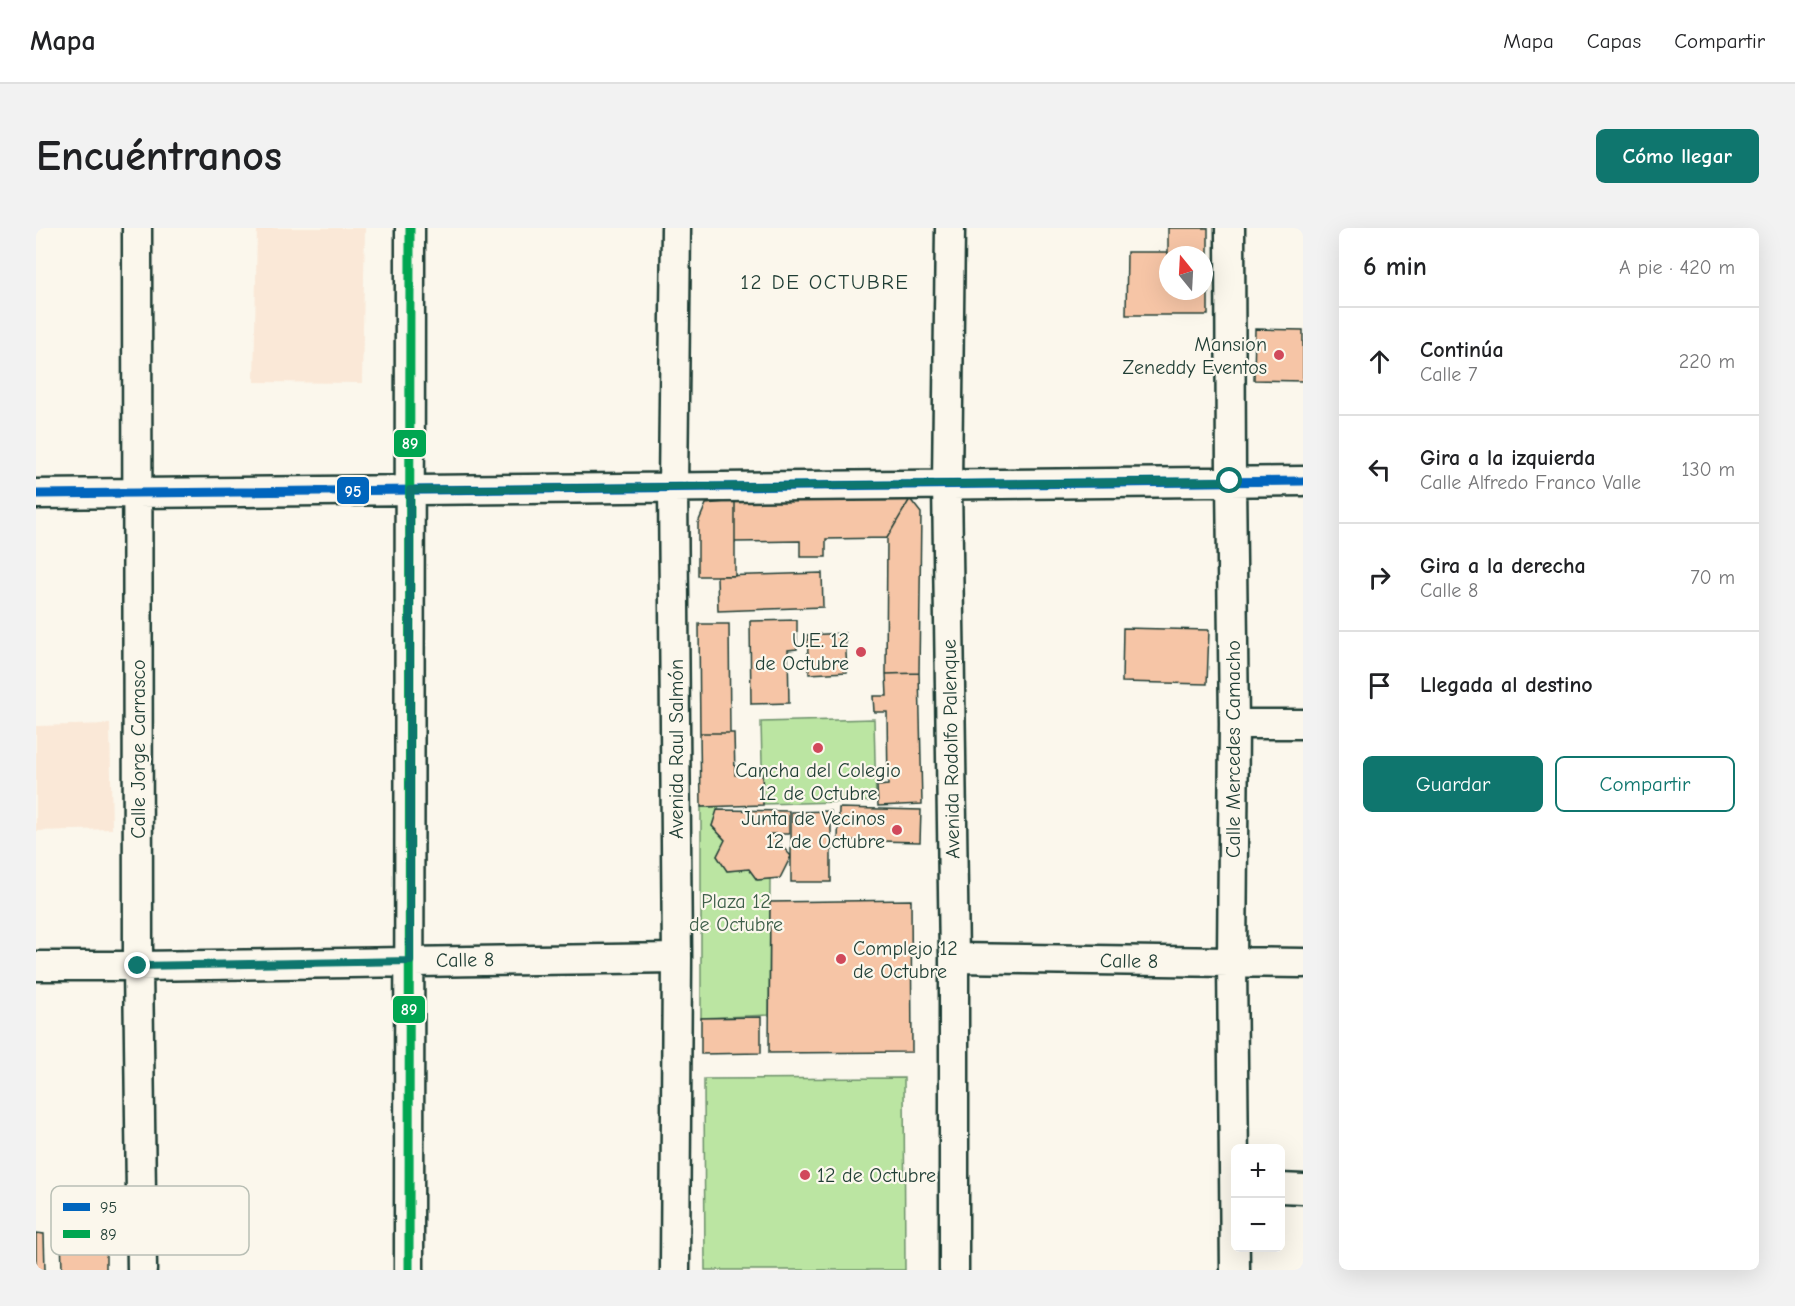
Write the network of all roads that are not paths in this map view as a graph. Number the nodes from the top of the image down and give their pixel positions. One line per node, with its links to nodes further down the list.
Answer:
1 (137, 228): 11 (street, Calle Jorge Carrasco)
2 (410, 228): 10 (street)
3 (676, 228): 9 (street, Avenida Raul Salmón)
4 (950, 228): 8 (street, Avenida Rodolfo Palenque)
5 (1230, 228): 6 (street, Calle Mercedes Camacho)
6 (1230, 481): 7 (street); 8 (street); 13 (street, Calle Mercedes Camacho)
7 (1303, 482)
8 (947, 484): 9 (street); 16 (street, Avenida Rodolfo Palenque)
9 (674, 487): 10 (street); 15 (street, Avenida Raul Salmón)
10 (410, 490): 11 (street); 17 (street)
11 (138, 493): 12 (street); 21 (street, Calle Jorge Carrasco)
12 (36, 494)
13 (1234, 724): 14 (street); 18 (street, Calle Mercedes Camacho)
14 (1303, 724)
15 (677, 958): 17 (street, Calle 8); 30 (street, Avenida Raul Salmón)
16 (954, 958): 18 (street, Calle 8); 31 (street, Avenida Rodolfo Palenque)
17 (410, 961): 21 (street, Calle 8); 29 (street)
18 (1232, 962): 19 (street, Calle 8); 22 (street, Calle Mercedes Camacho)
19 (1303, 963)
20 (36, 966): 21 (street, Calle 8)
21 (138, 966): 23 (street, Calle Jorge Carrasco)
22 (1234, 1144)
23 (141, 1186)
24 (1285, 1188): 25 (street)
25 (1303, 1189)
26 (1234, 1198): 32 (street, Calle Mercedes Camacho)
27 (142, 1255): 28 (street, Calle Jorge Carrasco)
28 (142, 1270)
29 (410, 1270)
30 (675, 1270)
31 (954, 1270)
32 (1234, 1270)

